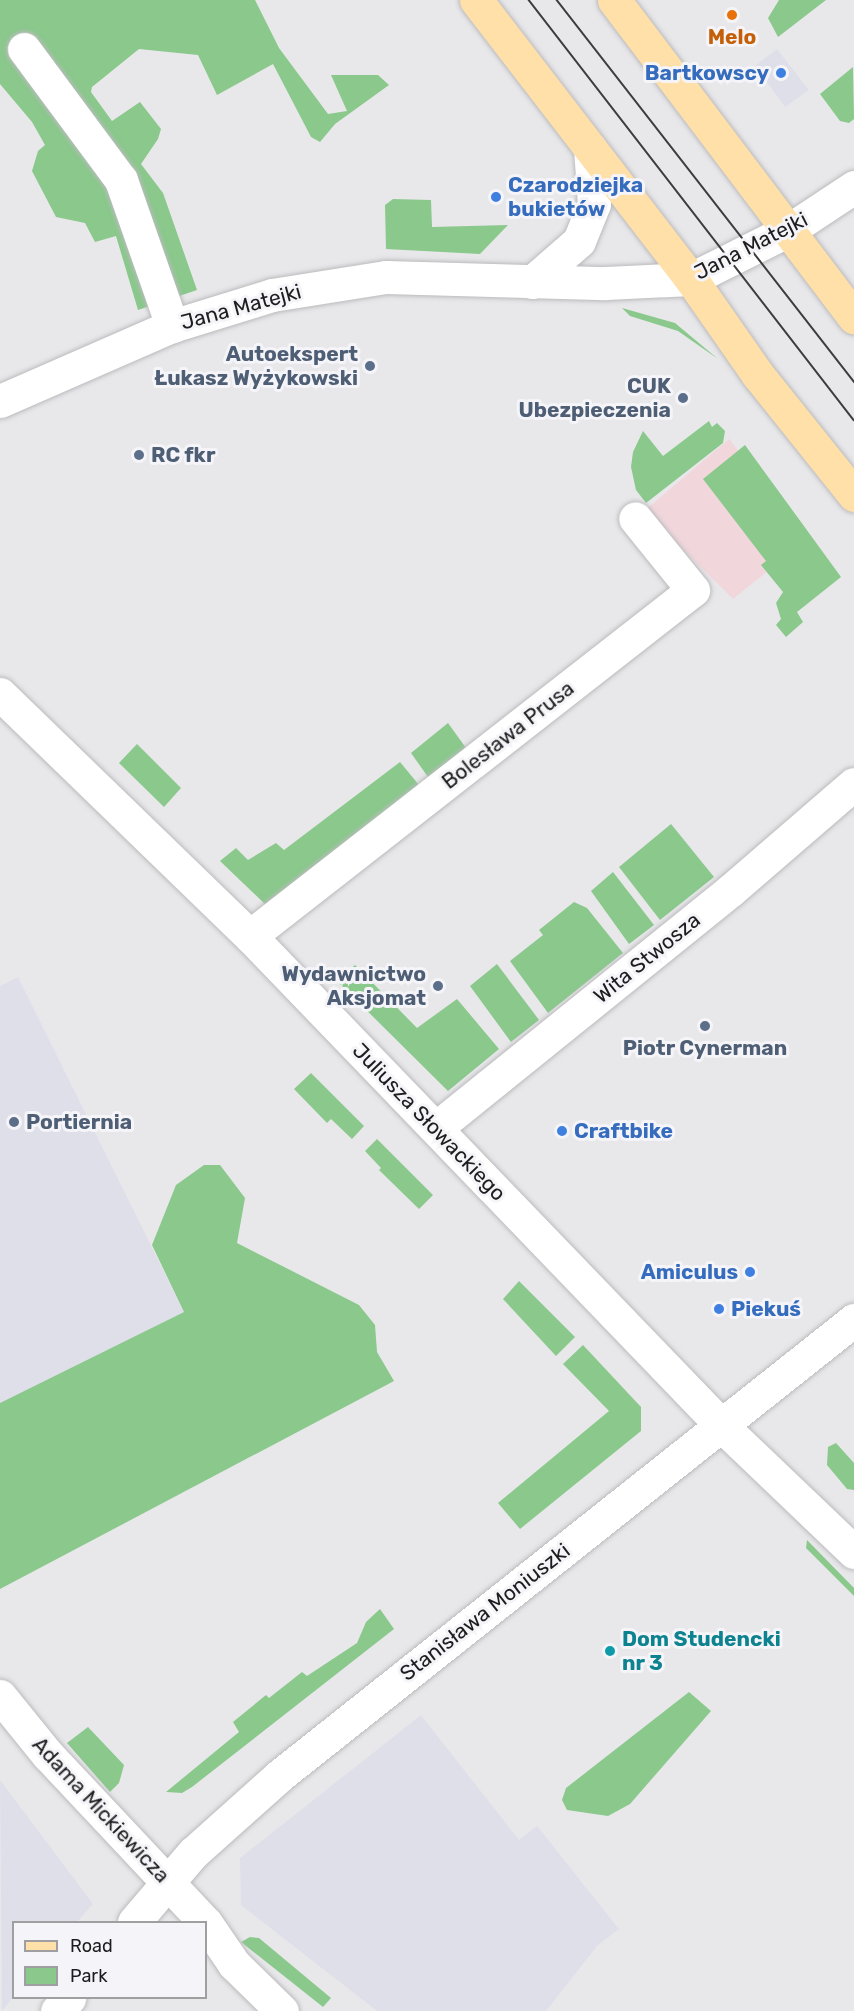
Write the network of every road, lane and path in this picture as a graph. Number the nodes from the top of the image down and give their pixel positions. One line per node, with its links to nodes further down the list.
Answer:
1 (476, 0): 4 (main road)
2 (614, 0): 6 (main road)
3 (24, 49): 10 (street)
4 (590, 148): 7 (main road); 8 (street)
5 (854, 187): 6 (street, Jana Matejki)
6 (789, 230): 7 (street, Jana Matejki); 9 (main road)
7 (691, 279): 8 (street, Jana Matejki); 12 (main road)
8 (532, 282): 10 (street, Jana Matejki)
9 (854, 317)
10 (172, 326): 11 (street, Jana Matejki)
11 (0, 401)
12 (854, 495)
13 (635, 518): 16 (street, Bolesława Prusa)
14 (0, 694): 16 (street, Juliusza Słowackiego)
15 (854, 784): 17 (street, Wita Stwosza)
16 (250, 936): 17 (street, Juliusza Słowackiego)
17 (436, 1128): 19 (street, Juliusza Słowackiego)
18 (854, 1320): 19 (street, Stanisława Moniuszki)
19 (721, 1425): 20 (street, Juliusza Słowackiego); 22 (street, Stanisława Moniuszki)
20 (854, 1552)
21 (0, 1696): 22 (street, Adama Mickiewicza)
22 (169, 1885): 23 (street, Stanisława Moniuszki); 24 (street, Adama Mickiewicza)
23 (136, 1921)
24 (203, 1921)
25 (207, 1926): 28 (street, Adama Mickiewicza)
26 (68, 1999): 27 (street)
27 (57, 2011)
28 (282, 2011)

